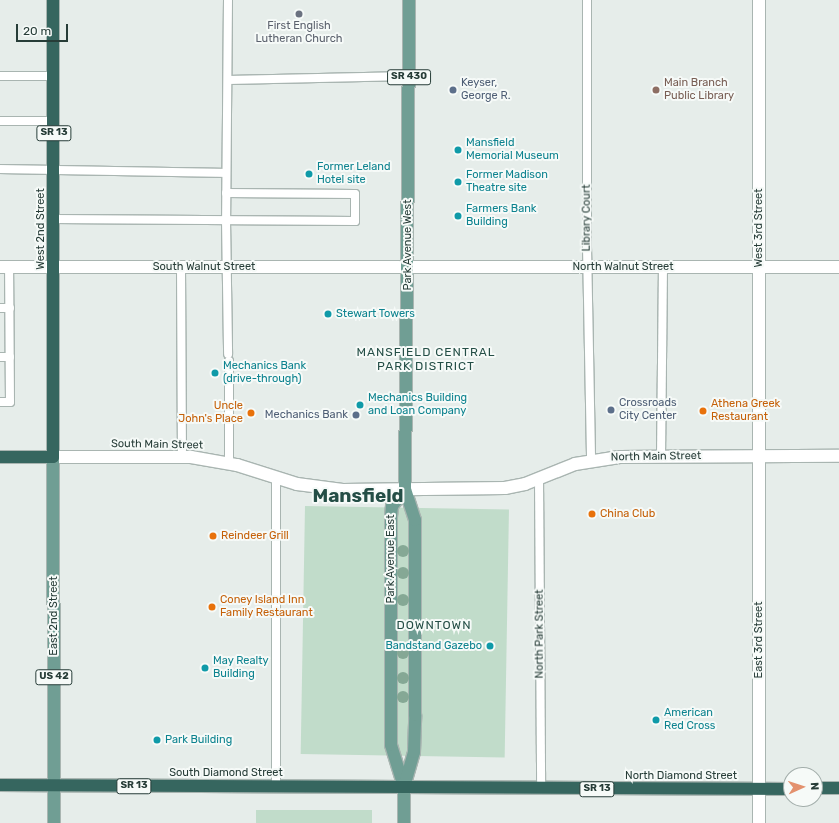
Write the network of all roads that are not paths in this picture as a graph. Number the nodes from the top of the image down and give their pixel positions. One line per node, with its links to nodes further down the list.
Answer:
1 (53, 0): 7 (highway, West 2nd Street / SR 13)
2 (228, 0): 9 (lane)
3 (409, 0): 8 (main road, Park Avenue West / SR 430)
4 (587, 0): 22 (lane, Library Court)
5 (759, 0): 24 (street, West 3rd Street)
6 (0, 76): 7 (lane)
7 (54, 76): 11 (highway, West 2nd Street / SR 13)
8 (408, 76): 9 (lane); 26 (main road, Park Avenue West / SR 430)
9 (228, 80): 14 (lane)
10 (0, 121): 11 (lane)
11 (54, 121): 13 (highway, West 2nd Street / SR 13)
12 (0, 169): 13 (lane)
13 (54, 172): 14 (lane); 16 (highway, West 2nd Street / SR 13)
14 (226, 173): 15 (lane)
15 (226, 193): 17 (lane); 17 (lane)
16 (54, 219): 17 (lane); 18 (highway, West 2nd Street / SR 13)
17 (226, 220): 21 (lane)
18 (54, 266): 19 (street, South Walnut Street); 20 (street, South Walnut Street); 35 (highway, West 2nd Street / SR 13)
19 (5, 267): 28 (lane)
20 (181, 267): 21 (street, South Walnut Street); 32 (lane)
21 (226, 267): 26 (street, South Walnut Street); 39 (lane)
22 (587, 267): 23 (street, North Walnut Street); 26 (street, North Walnut Street); 38 (lane, Library Court)
23 (663, 267): 24 (street, North Walnut Street); 36 (lane)
24 (759, 267): 25 (street, North Walnut Street); 37 (street, West 3rd Street)
25 (839, 267)
26 (408, 268): 42 (main road, Park Avenue West / SR 430)
27 (0, 308): 28 (lane)
28 (10, 308): 30 (lane)
29 (0, 357): 30 (lane)
30 (10, 357): 31 (lane)
31 (0, 402)
32 (182, 456): 35 (street, South Main Street); 39 (street, South Main Street)
33 (839, 456): 37 (street, North Main Street)
34 (0, 457): 35 (highway, South Main Street)
35 (53, 457): 44 (main road, East 2nd Street / US 42)
36 (661, 457): 37 (street, North Main Street); 38 (street, North Main Street)
37 (760, 457): 51 (street, East 3rd Street)
38 (591, 460): 41 (street, North Main Street)
39 (229, 464): 40 (street, South Main Street)
40 (276, 478): 42 (street, South Main Street); 45 (lane)
41 (538, 478): 42 (street, North Main Street); 50 (lane, North Park Street)
42 (406, 490): 46 (main road, Park Avenue East / SR 430); 46 (main road, Park Avenue East / SR 430)
43 (0, 785): 44 (highway, South Diamond Street / SR 13)
44 (54, 786): 45 (highway, South Diamond Street / SR 13); 52 (main road, East 2nd Street / US 42)
45 (276, 786): 46 (highway, South Diamond Street / SR 13)
46 (404, 787): 50 (highway, North Diamond Street / SR 13); 53 (main road, Park Avenue East / SR 430)
47 (783, 788): 51 (highway, North Diamond Street / SR 13)
48 (823, 788): 49 (highway)
49 (839, 788)
50 (541, 789): 51 (highway, North Diamond Street / SR 13)
51 (759, 789): 54 (street, East 3rd Street)
52 (54, 823)
53 (404, 823)
54 (759, 823)

